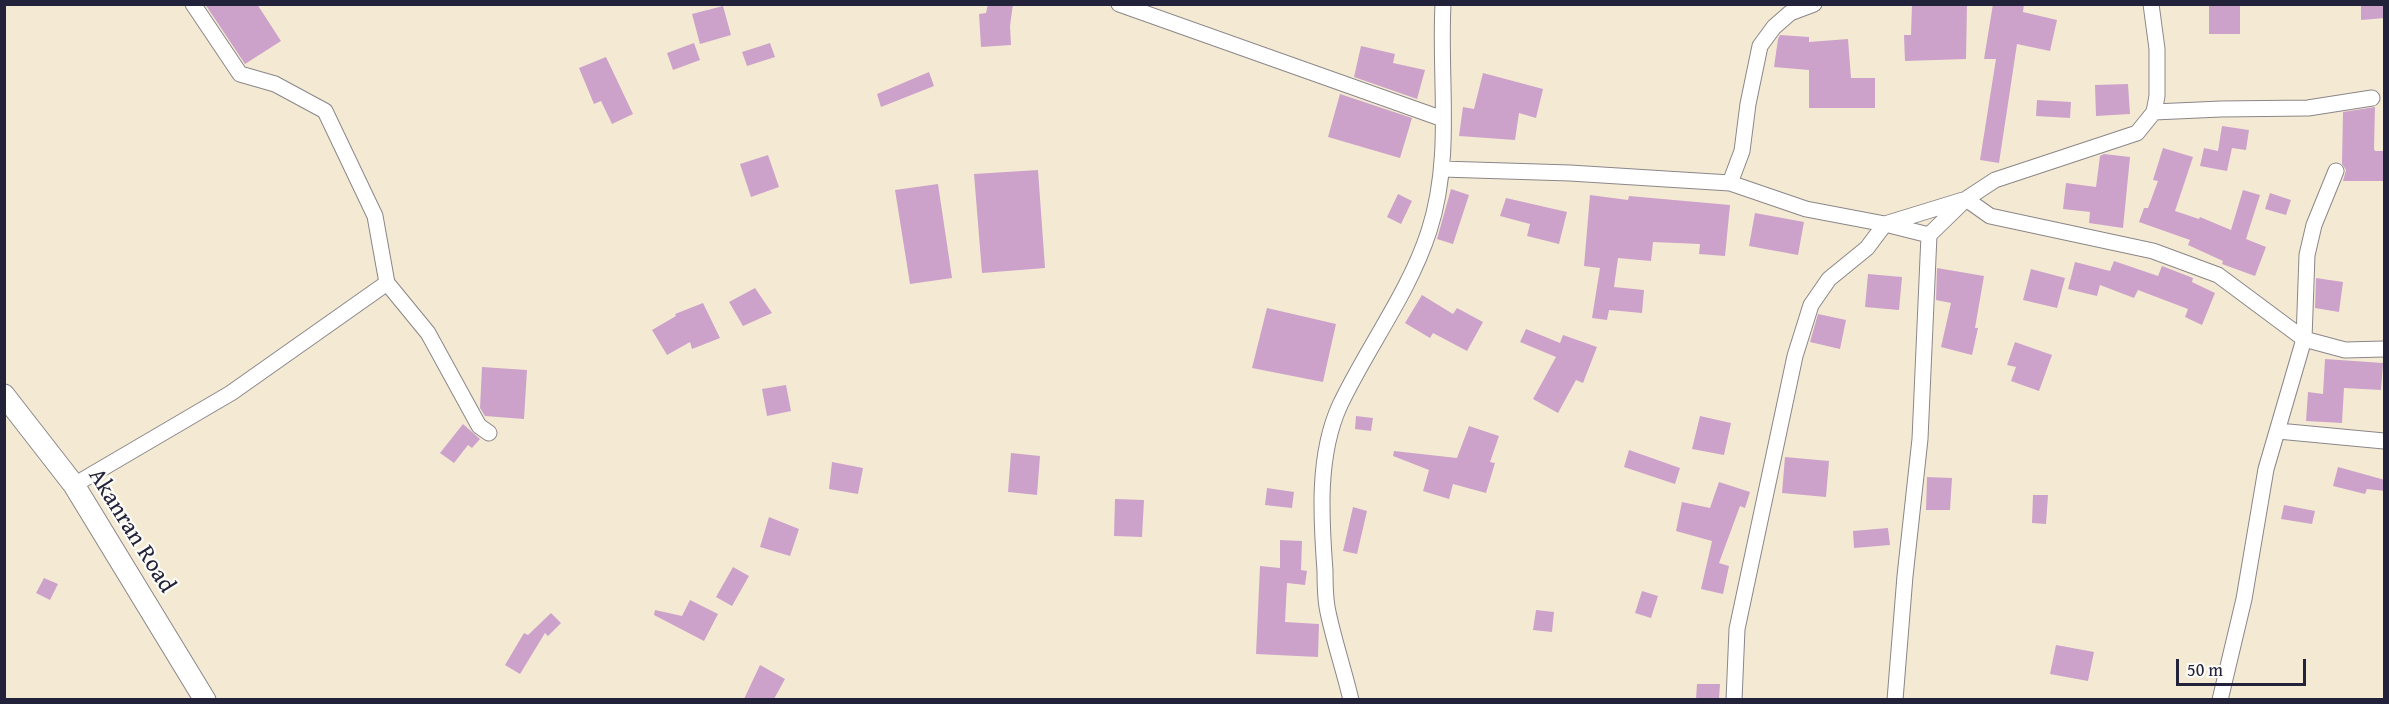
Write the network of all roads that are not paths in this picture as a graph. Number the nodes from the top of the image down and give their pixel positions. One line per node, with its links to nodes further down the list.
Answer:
1 (193, 4): 15 (street)
2 (1119, 4): 8 (street)
3 (1443, 4): 8 (street)
4 (1814, 4): 11 (street)
5 (2151, 4): 7 (street)
6 (2372, 98): 7 (street)
7 (2154, 112): 12 (street)
8 (1443, 119): 9 (street)
9 (1442, 169): 11 (street); 24 (street)
10 (2336, 171): 16 (street)
11 (1730, 183): 13 (street)
12 (1966, 199): 13 (street); 14 (street); 16 (street)
13 (1885, 224): 14 (street); 25 (street)
14 (1929, 235): 26 (street)
15 (387, 283): 20 (street); 22 (street)
16 (2304, 339): 17 (street); 19 (street)
17 (2385, 349)
18 (4, 395): 22 (main road, Akanran Road)
19 (2278, 431): 21 (street); 27 (street)
20 (489, 433)
21 (2385, 441)
22 (74, 486): 23 (main road, Akanran Road)
23 (205, 699)
24 (1352, 699)
25 (1734, 699)
26 (1895, 699)
27 (2220, 699)

